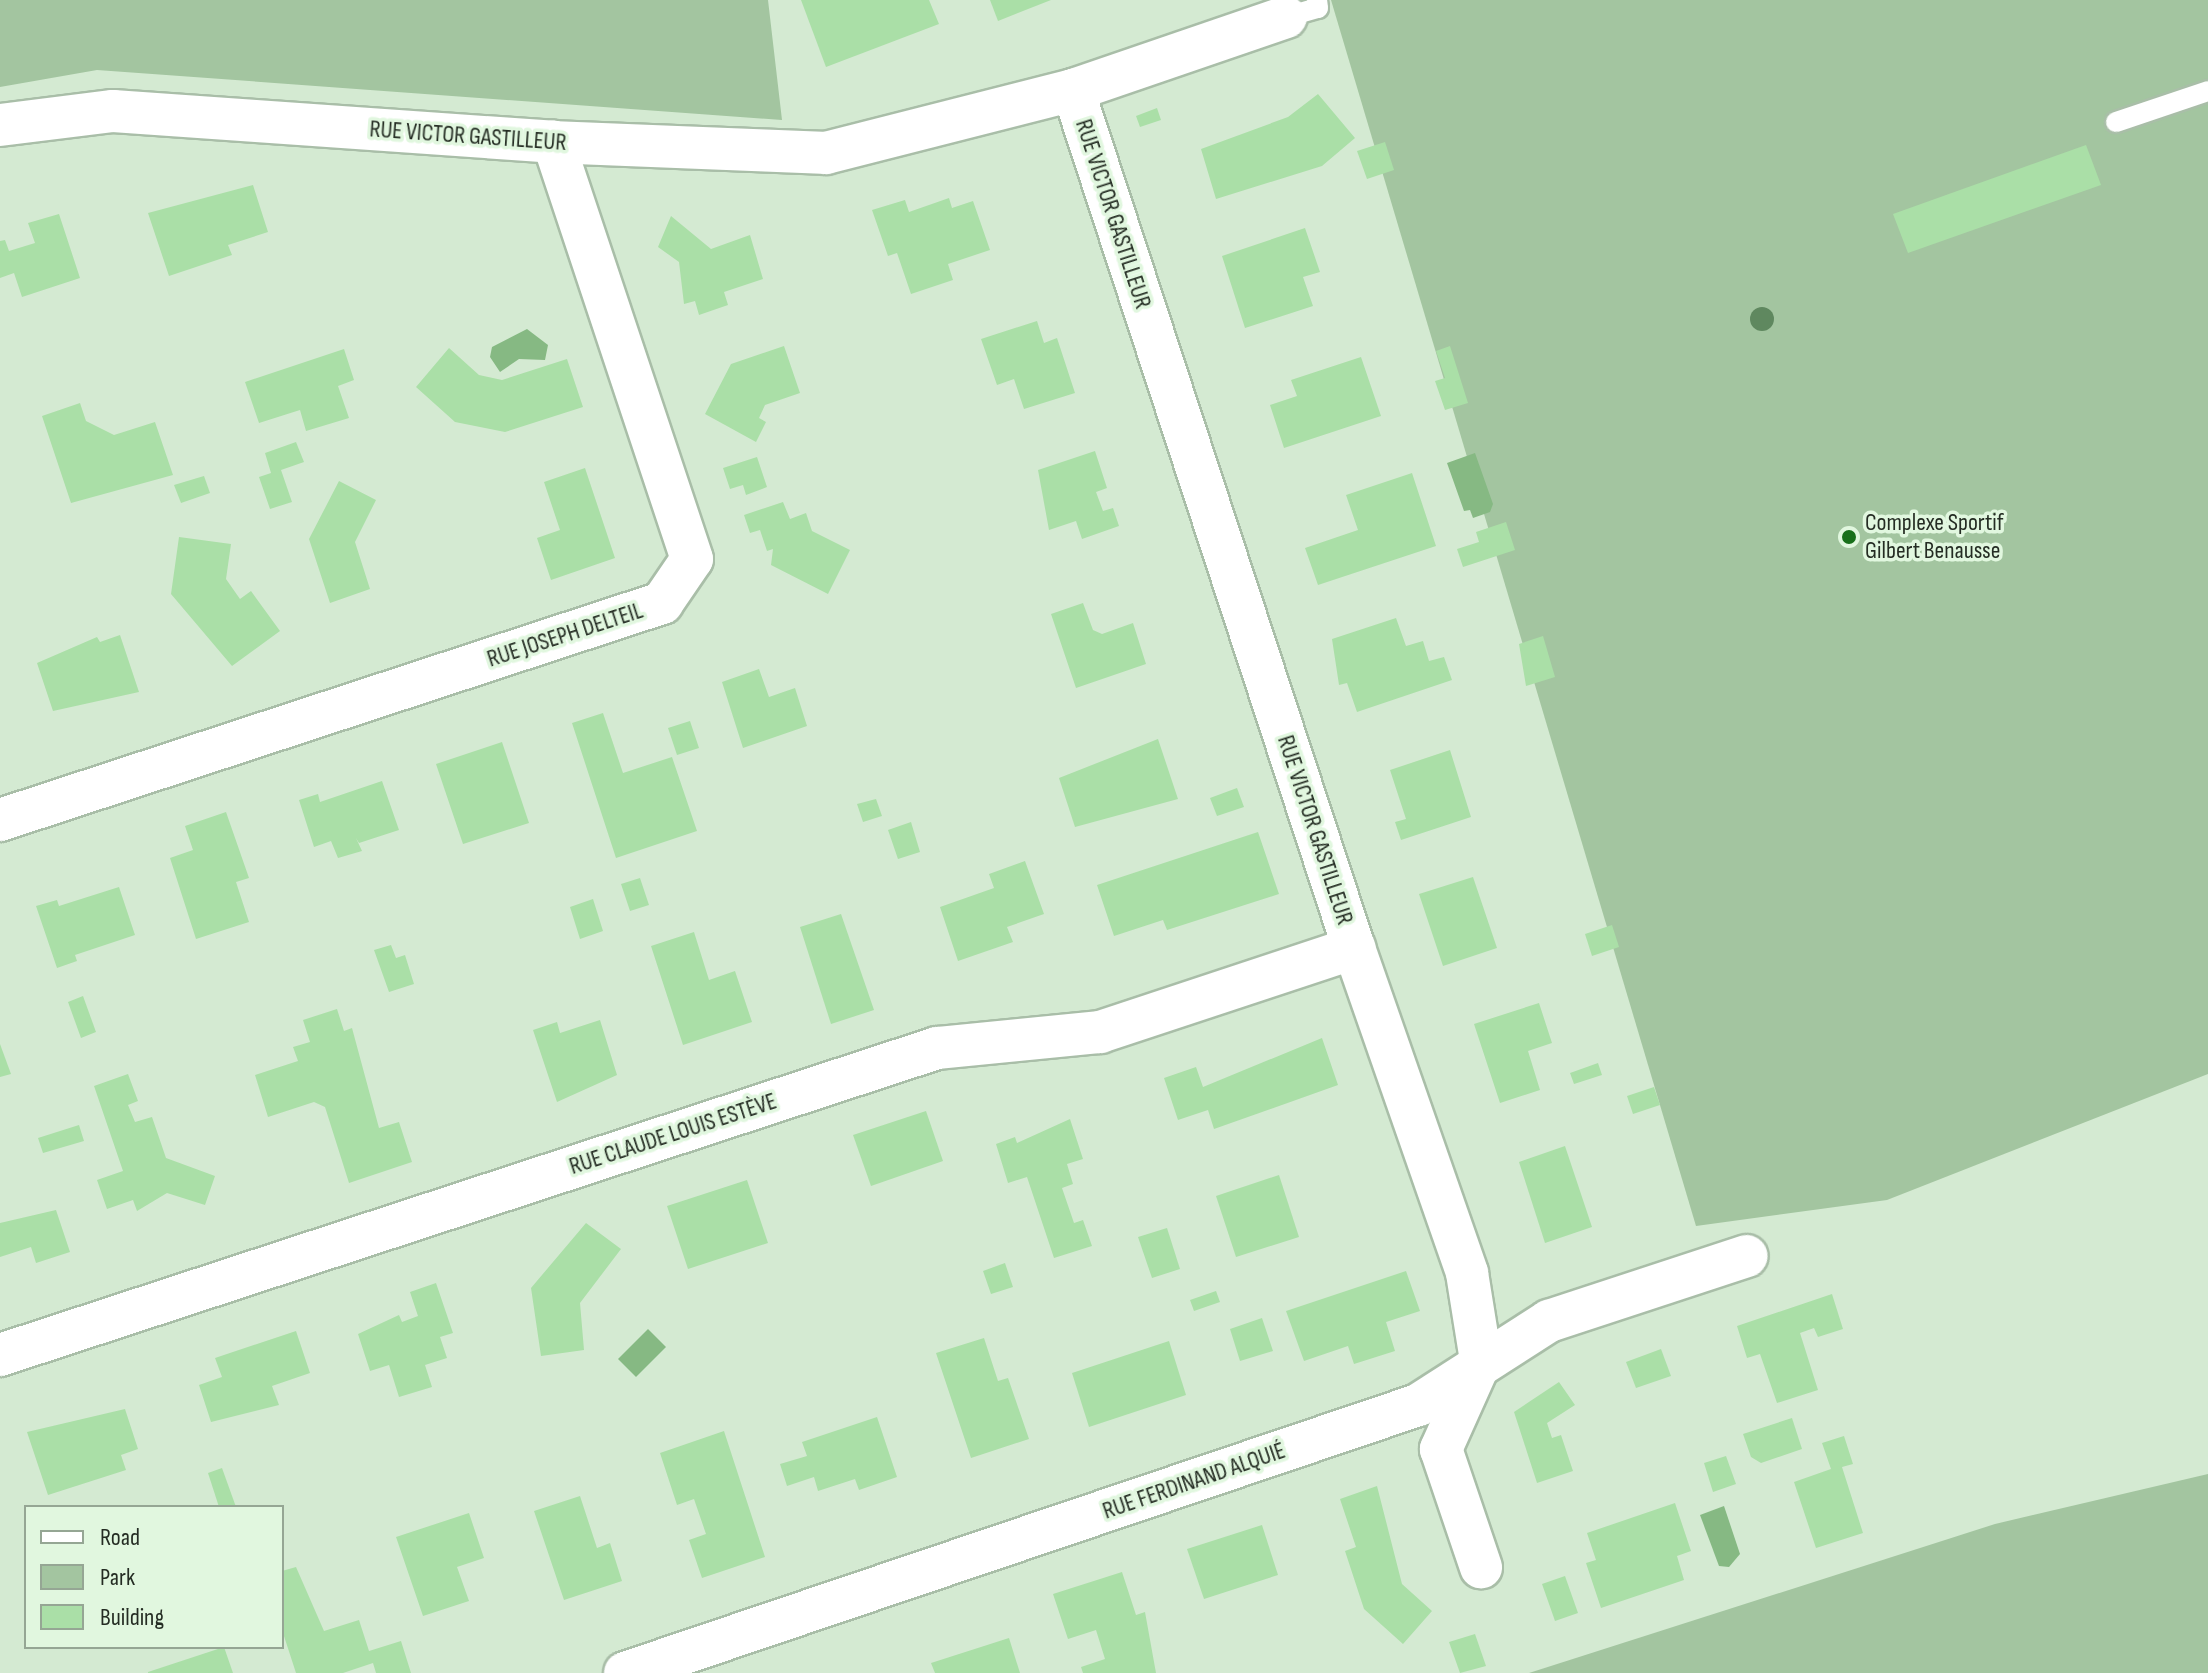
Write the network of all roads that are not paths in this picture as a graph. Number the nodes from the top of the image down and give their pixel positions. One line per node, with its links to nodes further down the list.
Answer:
1 (1301, 8): 2 (street, RUE VICTOR GASTILLEUR)
2 (1073, 90): 6 (street, RUE VICTOR GASTILLEUR); 8 (street, RUE VICTOR GASTILLEUR)
3 (2208, 91): 4 (lane)
4 (2116, 122)
5 (0, 125): 6 (street, RUE VICTOR GASTILLEUR)
6 (553, 142): 7 (street, RUE JOSEPH DELTEIL)
7 (0, 820)
8 (1354, 948): 10 (street, RUE CLAUDE LOUIS ESTÈVE); 11 (street, RUE VICTOR GASTILLEUR)
9 (1747, 1256): 11 (street, RUE FERDINAND ALQUIÉ)
10 (0, 1355)
11 (1481, 1360): 12 (street); 13 (street, RUE FERDINAND ALQUIÉ)
12 (1481, 1567)
13 (625, 1673)

